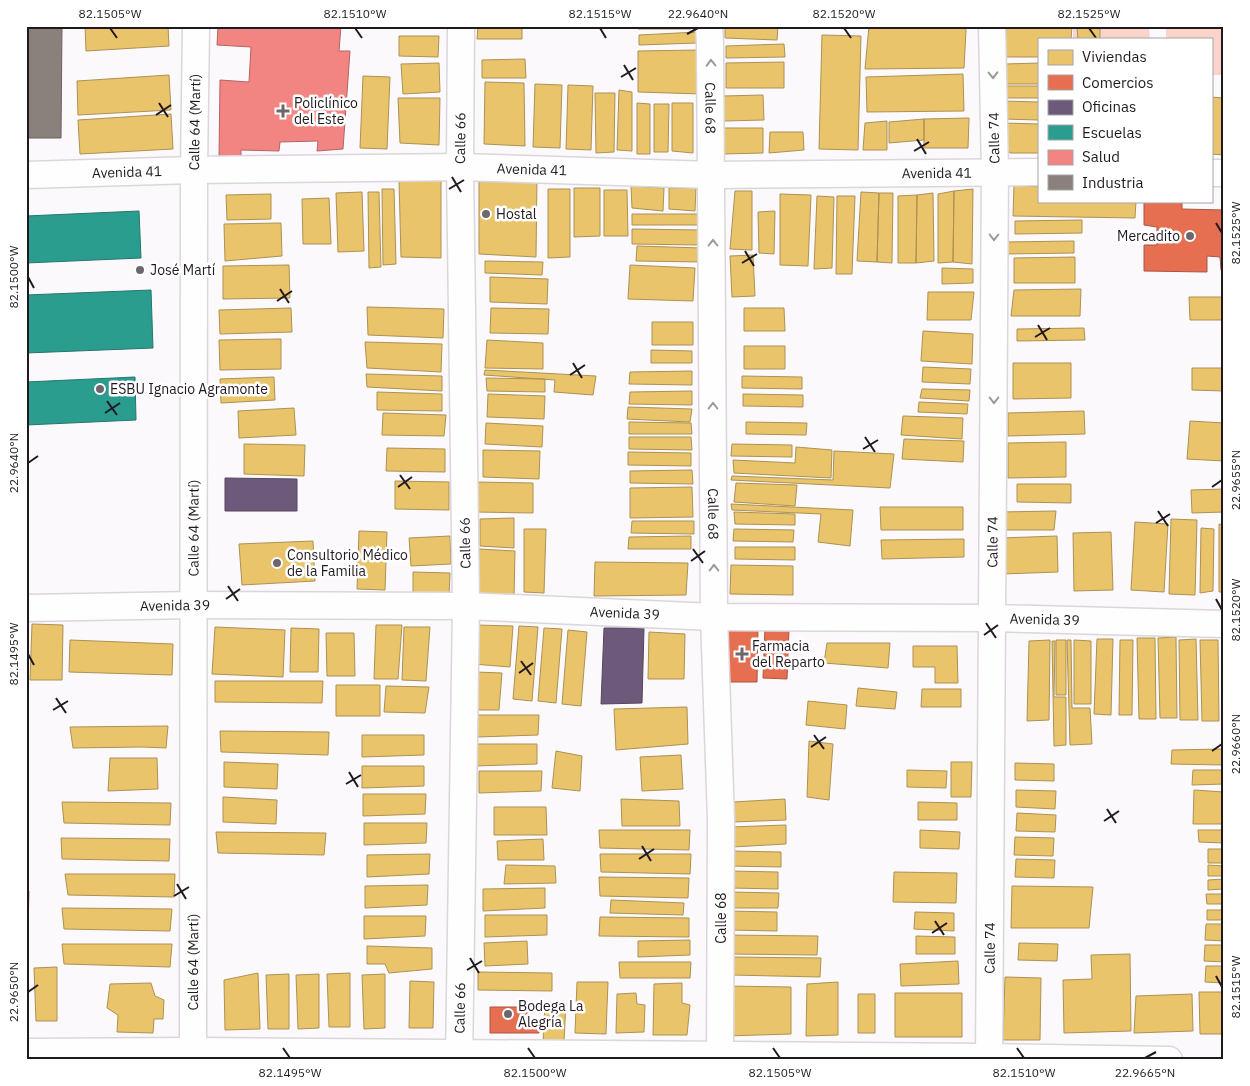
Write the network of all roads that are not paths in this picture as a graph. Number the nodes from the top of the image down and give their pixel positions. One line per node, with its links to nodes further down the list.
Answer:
1 (196, 26): 6 (street, Calle 64 (Martí))
2 (460, 26): 5 (street, Calle 66)
3 (708, 26): 10 (street, Calle 68, one-way to 3)
4 (992, 26): 7 (street, Calle 74, one-way to 7)
5 (460, 166): 6 (street, Avenida 41); 10 (street, Avenida 41); 12 (street, Calle 66)
6 (194, 170): 9 (street, Avenida 41); 11 (street, Calle 64 (Martí))
7 (995, 172): 8 (street, Avenida 41); 10 (street, Avenida 41); 15 (street, Calle 74, one-way to 15)
8 (1038, 172)
9 (26, 175)
10 (712, 175): 14 (street, Calle 68, one-way to 10)
11 (193, 605): 12 (street, Avenida 39); 13 (street, Avenida 39); 18 (street, Calle 64 (Martí))
12 (466, 606): 14 (street, Avenida 39); 19 (street, Calle 66)
13 (26, 608)
14 (714, 617): 15 (street, Avenida 39); 20 (street, Calle 68)
15 (992, 618): 16 (street, Avenida 39); 21 (street, Calle 74)
16 (1224, 624)
17 (26, 1052): 18 (street)
18 (192, 1055): 19 (street)
19 (460, 1057): 20 (street)
20 (720, 1057): 21 (street)
21 (989, 1058): 22 (street)
22 (1169, 1060)

